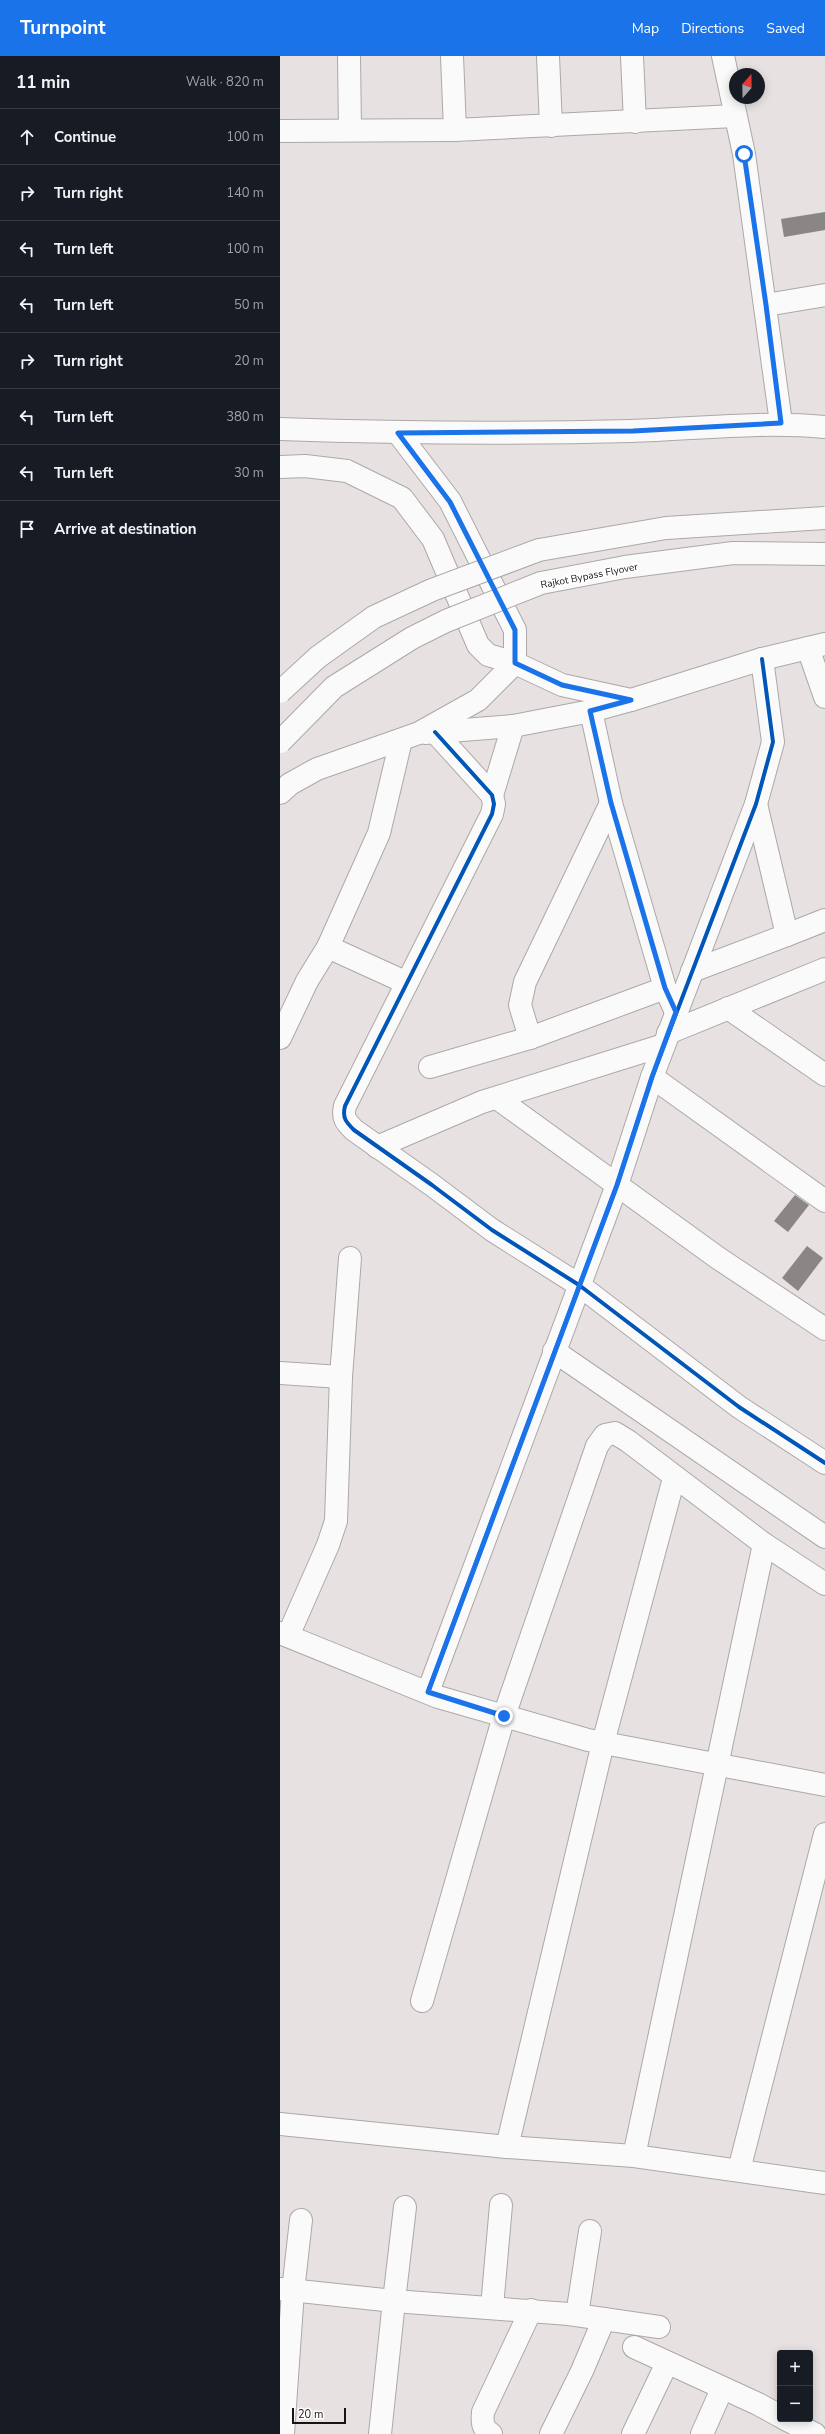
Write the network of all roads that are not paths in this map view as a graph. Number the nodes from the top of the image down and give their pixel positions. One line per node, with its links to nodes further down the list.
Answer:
1 (349, 56): 10 (main road)
2 (452, 56): 11 (main road)
3 (548, 56): 8 (main road)
4 (632, 56): 7 (main road)
5 (723, 56): 6 (main road)
6 (735, 116): 7 (main road); 13 (main road)
7 (635, 122): 8 (main road)
8 (551, 126): 11 (main road)
9 (280, 130): 10 (main road)
10 (350, 130): 11 (main road)
11 (455, 130)
12 (825, 295): 13 (main road)
13 (766, 305): 14 (main road)
14 (781, 423): 15 (main road); 17 (main road)
15 (825, 427)
16 (280, 429): 17 (main road)
17 (398, 433): 23 (main road)
18 (280, 468): 23 (main road)
19 (825, 518): 24 (main road, bridge)
20 (825, 554): 30 (main road, Rajkot Bypass Flyover, bridge)
21 (816, 646): 22 (main road); 25 (main road)
22 (762, 659): 26 (main road); 34 (main road)
23 (515, 663): 26 (main road); 29 (main road)
24 (280, 692)
25 (825, 697)
26 (631, 700): 27 (main road)
27 (590, 711): 28 (main road); 33 (main road)
28 (512, 726): 29 (main road); 32 (main road)
29 (418, 735): 31 (main road); 32 (main road); 37 (main road)
30 (280, 742)
31 (280, 793)
32 (492, 795): 40 (main road)
33 (611, 803): 41 (main road); 45 (main road)
34 (756, 804): 36 (main road); 39 (main road)
35 (825, 920): 36 (main road)
36 (787, 934): 39 (main road)
37 (328, 946): 40 (main road); 44 (main road)
38 (825, 969): 42 (main road)
39 (692, 971): 43 (main road)
40 (407, 983): 51 (main road)
41 (665, 988): 43 (main road); 45 (main road)
42 (728, 1008): 46 (main road); 48 (main road)
43 (676, 1012): 46 (main road)
44 (280, 1038)
45 (530, 1038): 47 (main road)
46 (666, 1039): 49 (main road); 50 (main road)
47 (430, 1067)
48 (825, 1075)
49 (652, 1077): 52 (main road); 53 (main road)
50 (497, 1098): 51 (main road); 52 (main road)
51 (377, 1147): 55 (main road)
52 (617, 1185): 55 (main road); 56 (main road)
53 (825, 1201)
54 (350, 1258): 59 (main road)
55 (579, 1284): 57 (main road); 60 (main road)
56 (825, 1329)
57 (554, 1351): 62 (main road); 66 (main road)
58 (280, 1374): 59 (main road)
59 (341, 1377): 65 (main road)
60 (823, 1458)
61 (674, 1478): 63 (main road); 67 (main road); 68 (main road)
62 (825, 1538)
63 (764, 1544): 64 (main road); 69 (main road)
64 (825, 1584)
65 (284, 1634): 66 (main road)
66 (428, 1692): 67 (main road)
67 (504, 1716): 68 (main road); 72 (main road)
68 (603, 1743): 69 (main road); 74 (main road)
69 (716, 1764): 70 (main road); 75 (main road)
70 (825, 1784)
71 (825, 1834): 76 (main road)
72 (422, 2002)
73 (280, 2124): 74 (main road)
74 (507, 2147): 75 (main road)
75 (634, 2156): 76 (main road)
76 (739, 2170): 77 (main road)
77 (825, 2183)
78 (501, 2205): 84 (main road)
79 (405, 2207): 83 (main road)
80 (301, 2220): 82 (main road)
81 (590, 2231): 86 (main road)
82 (287, 2290): 83 (main road); 94 (main road)
83 (394, 2301): 84 (main road); 95 (main road)
84 (492, 2307): 85 (main road)
85 (530, 2310): 86 (main road); 96 (main road)
86 (577, 2315): 87 (main road)
87 (604, 2319): 88 (main road); 97 (main road)
88 (659, 2327)
89 (634, 2347): 90 (main road)
90 (667, 2364): 91 (main road); 98 (main road)
91 (722, 2389): 92 (main road); 99 (main road)
92 (777, 2418)
93 (783, 2422): 100 (main road)
94 (283, 2434)
95 (380, 2434)
96 (491, 2434)
97 (551, 2434)
98 (633, 2434)
99 (702, 2434)
100 (815, 2434)

